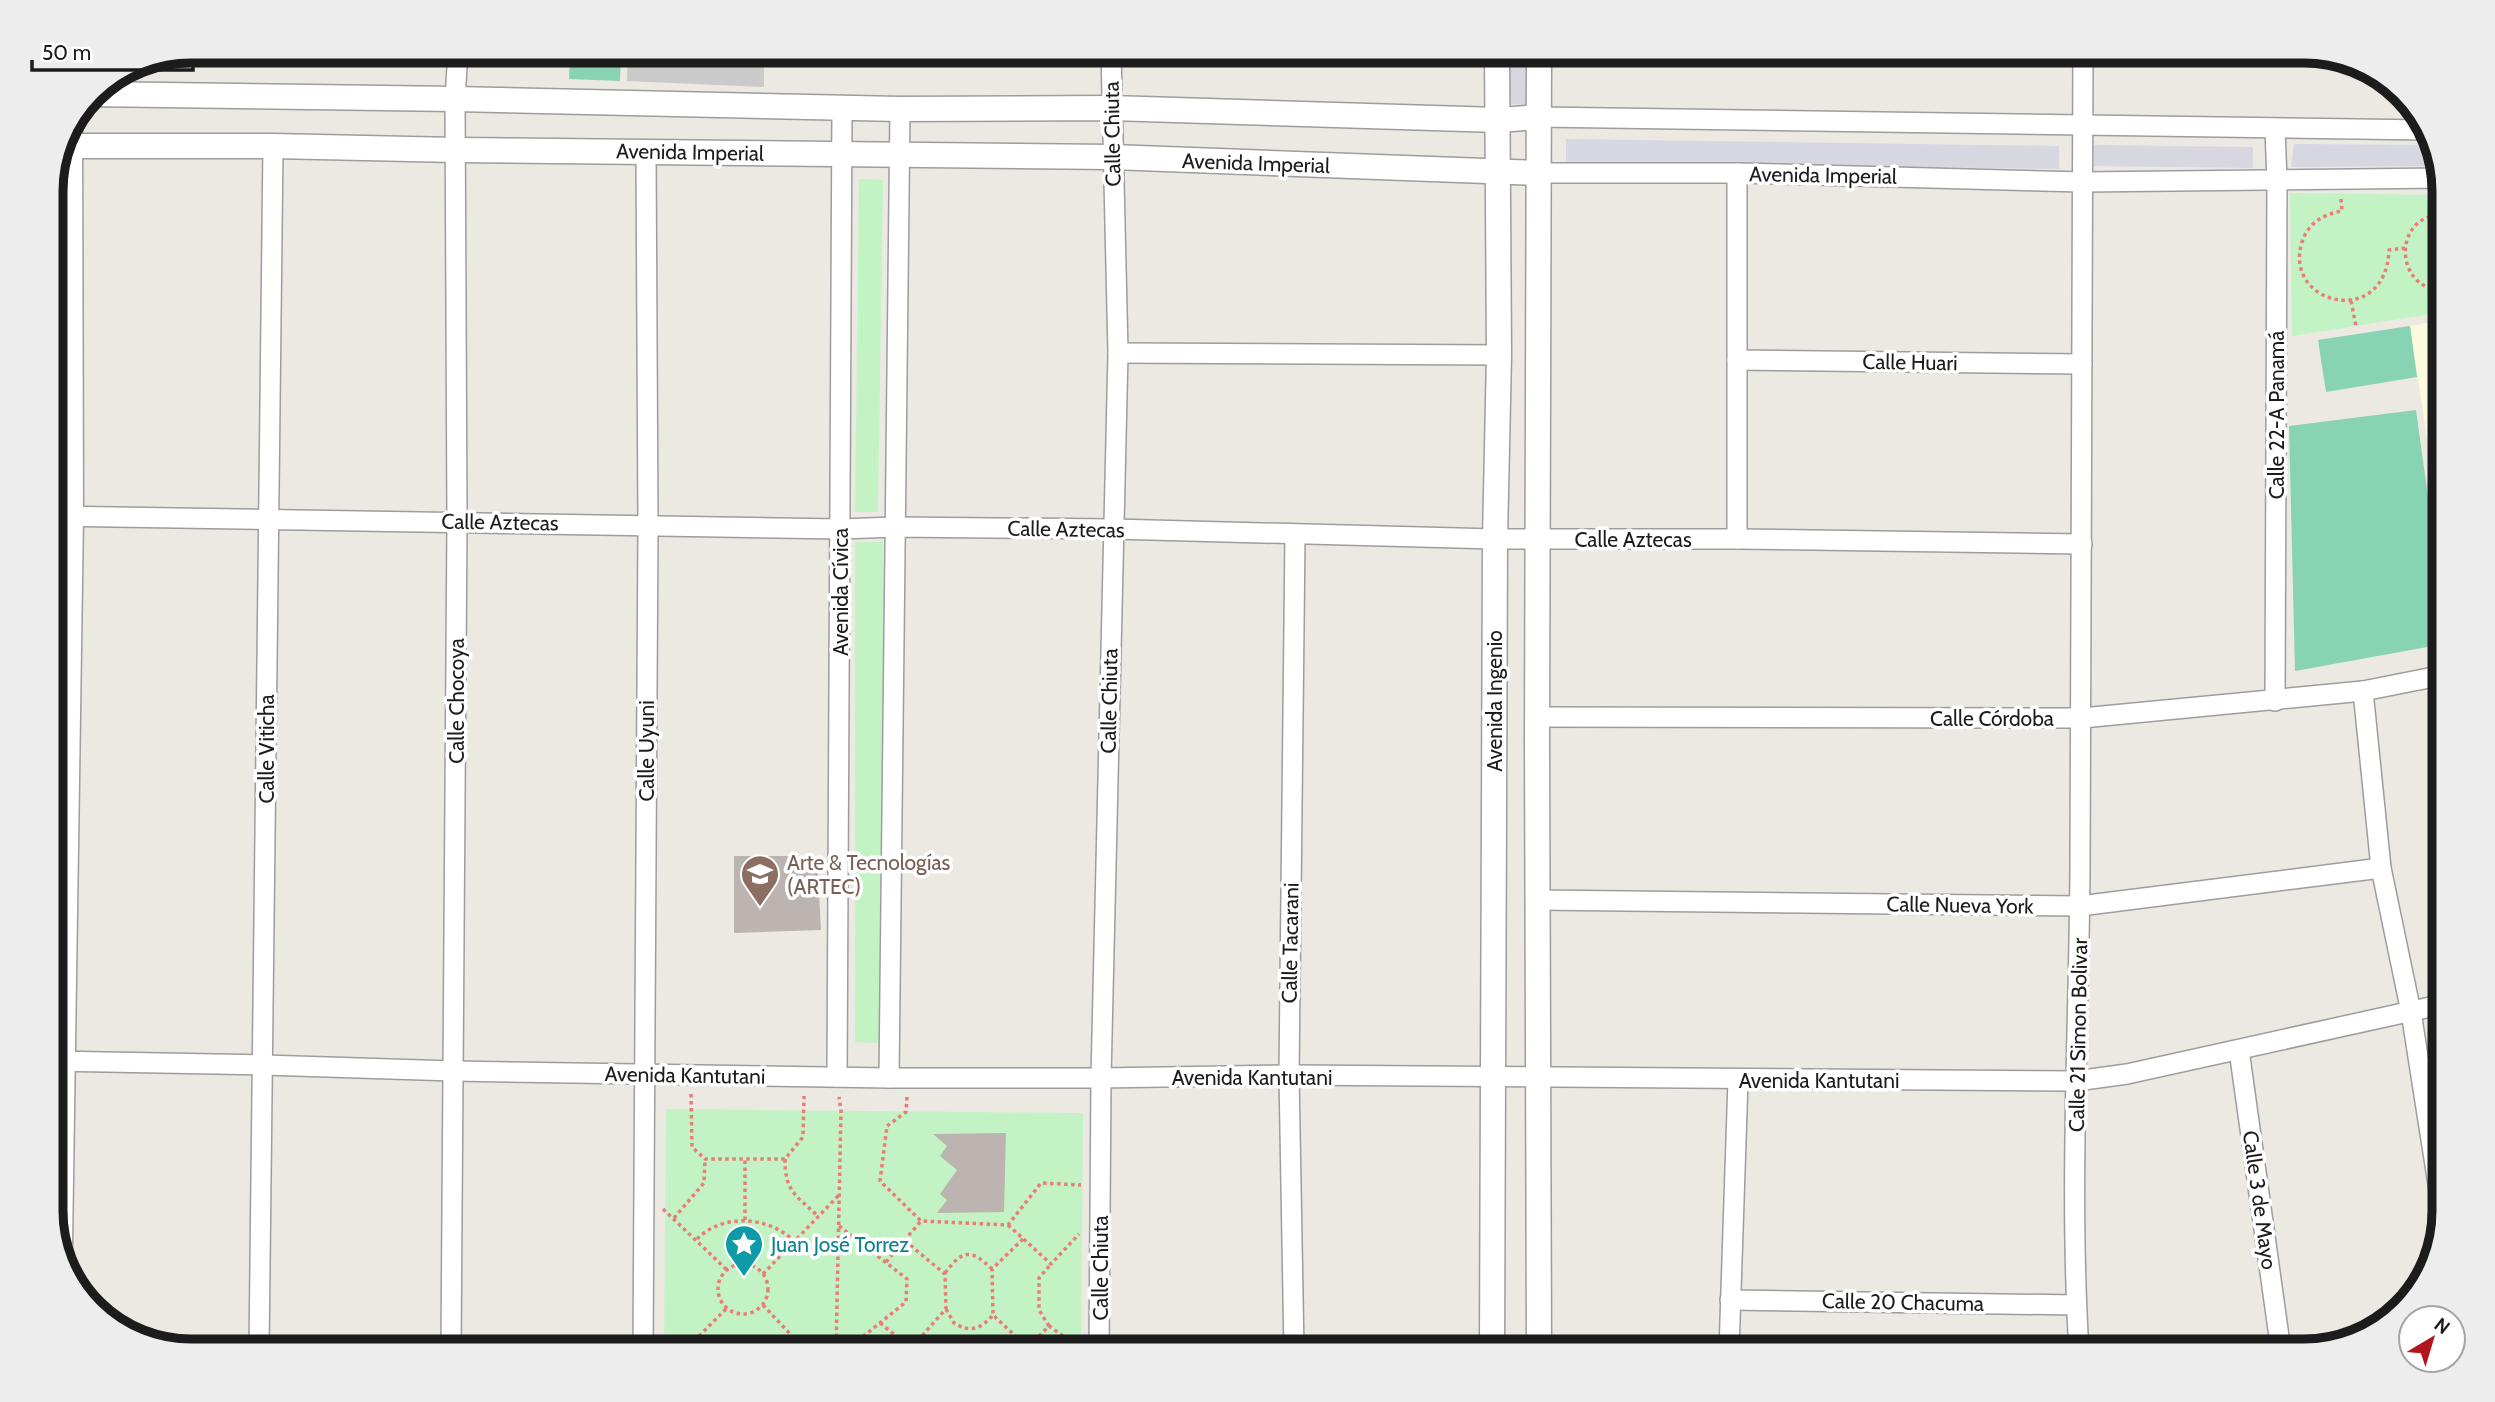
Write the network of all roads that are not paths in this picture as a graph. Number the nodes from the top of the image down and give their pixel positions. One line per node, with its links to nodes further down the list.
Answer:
1 (457, 63): 7 (street, Calle Chocoya)
2 (1111, 63): 10 (street, Calle Chiuta)
3 (1497, 63): 12 (street, Avenida Ingenio)
4 (1539, 63): 11 (street, Avenida Ingenio)
5 (2083, 63): 13 (street, Calle 21 Simon Bolivar)
6 (107, 94): 7 (street)
7 (456, 99): 8 (street); 18 (street, Calle Chocoya)
8 (842, 107): 9 (street); 20 (street, Avenida Cívica)
9 (900, 108): 10 (street); 21 (street)
10 (1111, 108): 12 (street); 22 (street, Calle Chiuta)
11 (1539, 117): 12 (street); 13 (street); 25 (street, Avenida Ingenio)
12 (1498, 120): 24 (street, Avenida Ingenio)
13 (2083, 125): 14 (street); 29 (street, Calle 21 Simon Bolivar)
14 (2274, 129): 15 (street); 28 (street, Calle 22-A Panamá)
15 (2416, 130)
16 (74, 139): 17 (street, Avenida Imperial)
17 (273, 146): 18 (street, Avenida Imperial); 36 (street, Calle Viticha)
18 (456, 150): 19 (street, Avenida Imperial); 37 (street, Calle Chocoya)
19 (646, 151): 20 (street, Avenida Imperial); 38 (street, Calle Uyuni)
20 (844, 154): 21 (street, Avenida Imperial); 40 (street, Avenida Cívica)
21 (899, 155): 22 (street, Avenida Imperial); 39 (street)
22 (1112, 157): 24 (street, Avenida Imperial); 30 (street, Calle Chiuta)
23 (66, 163): 34 (street)
24 (1497, 173): 25 (street, Avenida Imperial); 31 (street, Avenida Ingenio)
25 (1539, 173): 26 (street, Avenida Imperial); 43 (street, Avenida Ingenio)
26 (1737, 173): 29 (street, Avenida Imperial); 32 (street)
27 (2432, 178): 28 (street, Avenida Imperial)
28 (2277, 181): 29 (street, Avenida Imperial); 49 (street, Calle 22-A Panamá)
29 (2083, 182): 33 (street, Calle 21 Simon Bolivar)
30 (1118, 353): 31 (street); 41 (street, Calle Chiuta)
31 (1499, 355): 45 (street, Avenida Ingenio)
32 (1737, 360): 33 (street, Calle Huari); 44 (street)
33 (2082, 364): 46 (street, Calle 21 Simon Bolivar)
34 (63, 365)
35 (63, 516): 36 (street, Calle Aztecas)
36 (267, 521): 37 (street, Calle Aztecas); 59 (street, Calle Viticha)
37 (457, 521): 38 (street, Calle Aztecas); 60 (street, Calle Chocoya)
38 (648, 526): 40 (street, Calle Aztecas); 61 (street, Calle Uyuni)
39 (895, 527): 40 (street, Calle Aztecas); 41 (street, Calle Aztecas); 65 (street)
40 (841, 529): 63 (street, Avenida Cívica)
41 (1113, 530): 42 (street, Calle Aztecas); 66 (street, Calle Chiuta)
42 (1295, 535): 45 (street, Calle Aztecas); 62 (street, Calle Tacarani)
43 (1538, 538): 44 (street, Calle Aztecas); 45 (street, Calle Aztecas); 50 (street, Avenida Ingenio)
44 (1737, 539): 46 (street, Calle Aztecas)
45 (1494, 540): 67 (street, Avenida Ingenio)
46 (2082, 544): 51 (street, Calle 21 Simon Bolivar)
47 (2432, 677): 48 (street, Calle Córdoba)
48 (2363, 691): 49 (street, Calle Córdoba); 52 (street)
49 (2275, 701): 51 (street, Calle Córdoba)
50 (1538, 717): 51 (street, Calle Córdoba); 53 (street, Avenida Ingenio)
51 (2082, 718): 54 (street, Calle 21 Simon Bolivar)
52 (2381, 868): 54 (street, Calle Nueva York); 56 (street)
53 (1538, 900): 54 (street, Calle Nueva York); 64 (street, Avenida Ingenio)
54 (2080, 906): 69 (street, Calle 21 Simon Bolivar)
55 (2432, 1007): 56 (street, Avenida Kantutani)
56 (2411, 1012): 57 (street, Avenida Kantutani); 70 (street)
57 (2239, 1049): 69 (street, Avenida Kantutani); 82 (street, Calle 3 de Mayo)
58 (63, 1062): 59 (street, Avenida Kantutani)
59 (264, 1065): 60 (street, Avenida Kantutani); 73 (street, Calle Viticha)
60 (453, 1072): 61 (street, Avenida Kantutani); 74 (street, Calle Chocoya)
61 (645, 1074): 63 (street, Avenida Kantutani); 75 (street, Calle Uyuni)
62 (1289, 1075): 66 (street, Avenida Kantutani); 67 (street, Avenida Kantutani); 77 (street, Calle Tacarani)
63 (837, 1077): 65 (street, Avenida Kantutani)
64 (1537, 1077): 67 (street, Avenida Kantutani); 68 (street, Avenida Kantutani); 79 (street, Avenida Ingenio)
65 (899, 1078): 66 (street, Avenida Kantutani)
66 (1101, 1078): 76 (street, Calle Chiuta)
67 (1492, 1078): 78 (street, Avenida Ingenio)
68 (1738, 1080): 69 (street, Avenida Kantutani); 71 (street)
69 (2076, 1081): 72 (street, Calle 21 Simon Bolivar)
70 (2432, 1146)
71 (1730, 1300): 72 (street, Calle 20 Chacuma); 80 (street)
72 (2076, 1305): 81 (street, Calle 21 Simon Bolivar)
73 (259, 1339)
74 (451, 1339)
75 (643, 1339)
76 (1099, 1339)
77 (1294, 1339)
78 (1492, 1339)
79 (1539, 1339)
80 (1728, 1339)
81 (2078, 1339)
82 (2279, 1339)

